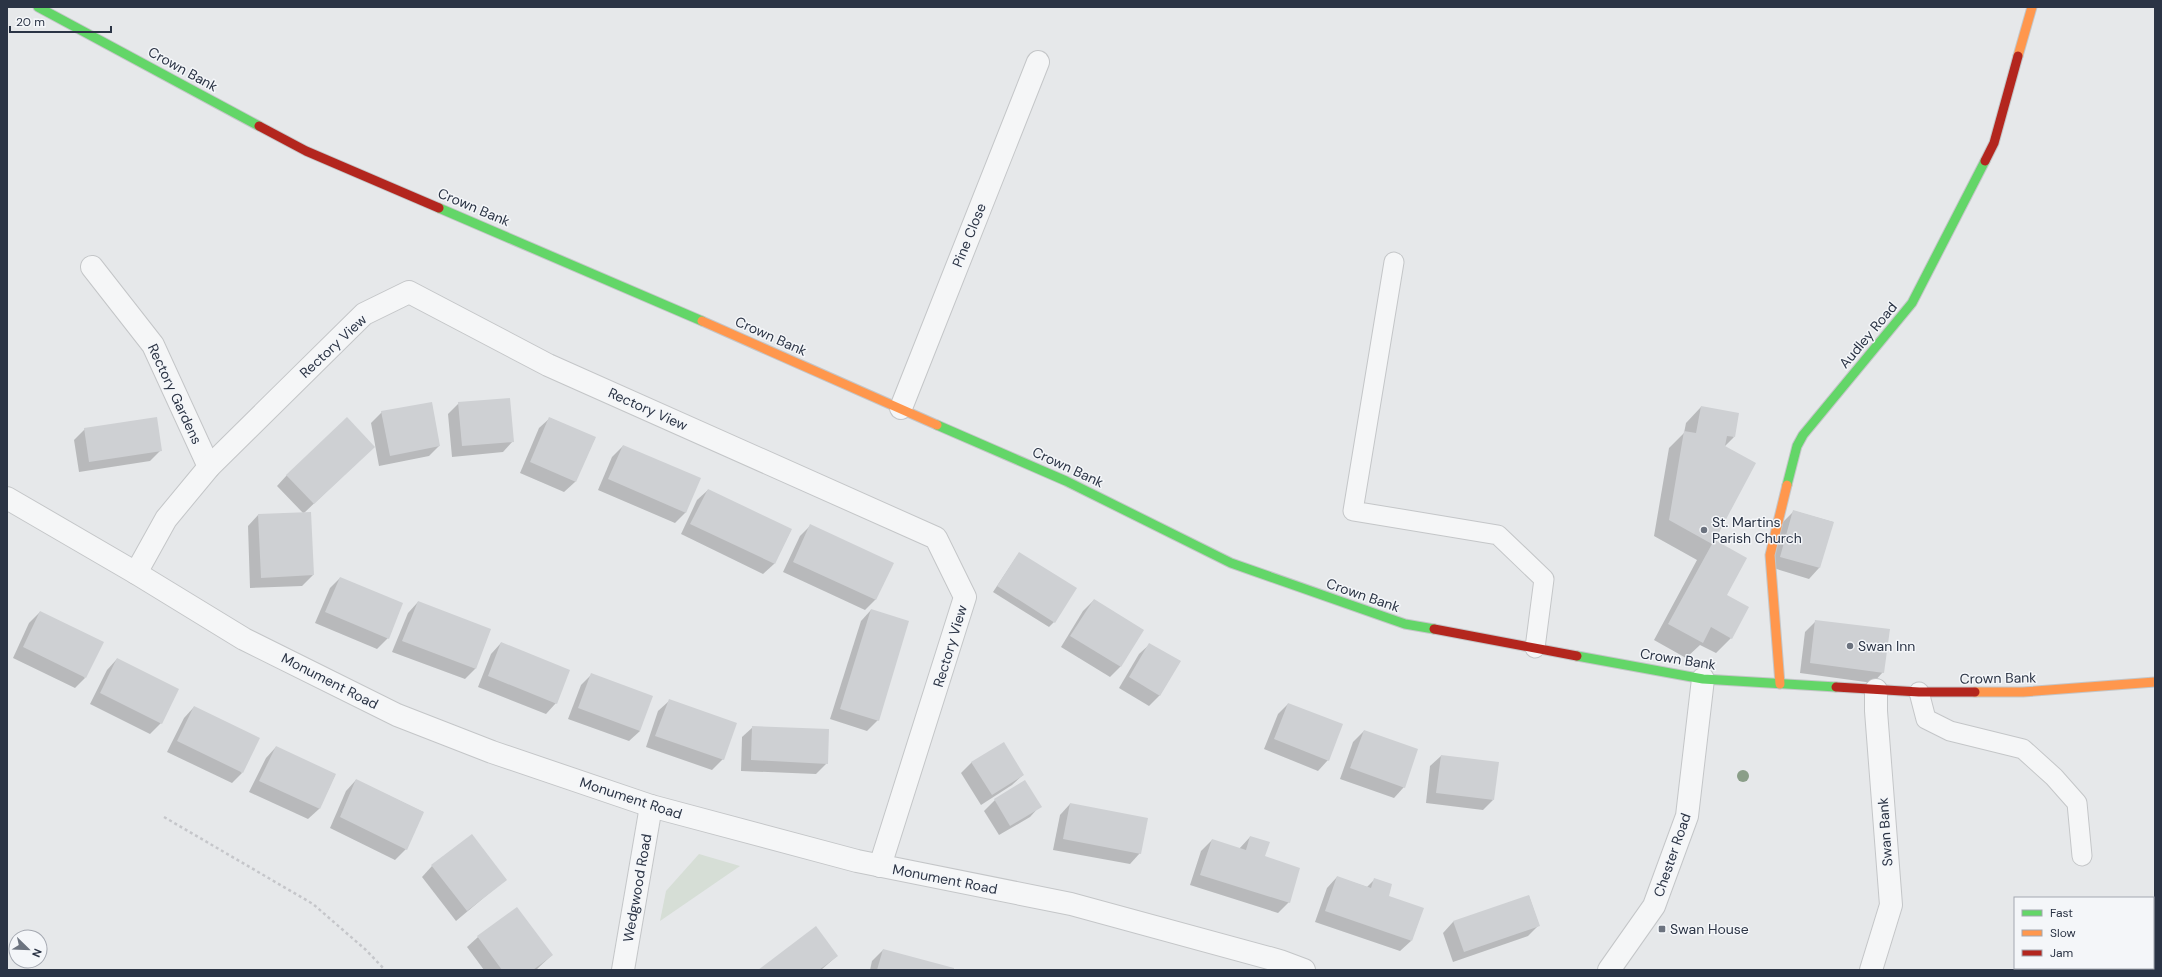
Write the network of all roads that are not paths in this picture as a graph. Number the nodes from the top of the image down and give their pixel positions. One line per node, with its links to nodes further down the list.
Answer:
1 (38, 7): 6 (street, Crown Bank)
2 (2032, 7): 13 (street, Audley Road)
3 (1038, 62): 6 (street, Pine Close)
4 (1394, 262): 10 (lane)
5 (92, 267): 7 (street, Rectory Gardens)
6 (901, 408): 10 (street, Crown Bank)
7 (209, 467): 9 (street, Rectory View); 18 (street, Rectory View)
8 (7, 498): 9 (street, Monument Road)
9 (136, 573): 16 (street, Monument Road)
10 (1535, 648): 11 (street, Crown Bank)
11 (1703, 679): 13 (street, Crown Bank); 21 (street, Chester Road)
12 (2155, 682): 15 (street, Crown Bank)
13 (1780, 684): 14 (street, Crown Bank)
14 (1876, 690): 15 (street, Crown Bank); 22 (street, Swan Bank)
15 (1919, 692): 17 (lane)
16 (651, 806): 18 (street, Monument Road); 19 (street, Wedgwood Road)
17 (2082, 856)
18 (880, 866): 20 (street, Monument Road)
19 (623, 970)
20 (1304, 970)
21 (1609, 970)
22 (1871, 970)

